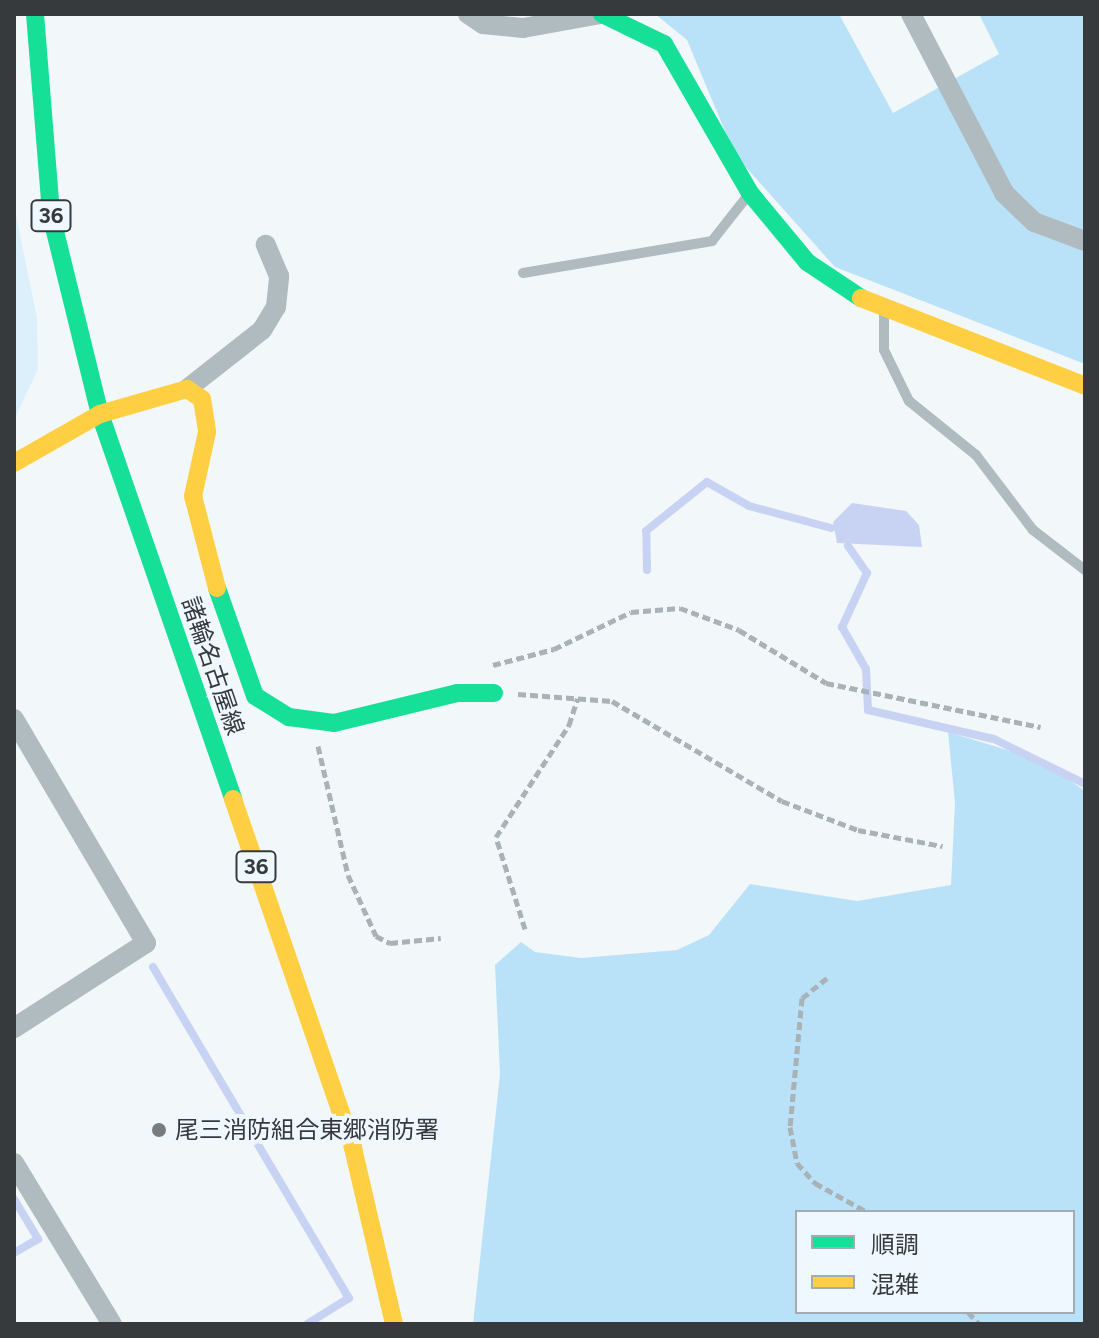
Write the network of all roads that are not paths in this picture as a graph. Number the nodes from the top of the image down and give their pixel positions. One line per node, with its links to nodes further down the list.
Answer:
1 (35, 14): 12 (street, 諸輪名古屋線 / 36)
2 (468, 14): 3 (street)
3 (602, 14): 5 (street)
4 (911, 14): 6 (street)
5 (750, 193): 8 (lane); 9 (street)
6 (1085, 241)
7 (266, 245): 11 (street)
8 (523, 273)
9 (884, 311): 10 (street); 14 (lane)
10 (1085, 386)
11 (187, 389): 12 (street); 15 (street)
12 (100, 414): 13 (street); 20 (street, 諸輪名古屋線 / 36)
13 (14, 463)
14 (1085, 570)
15 (494, 693)
16 (14, 719): 17 (street)
17 (14, 1028)
18 (14, 1163): 19 (street)
19 (112, 1324)
20 (394, 1324)

